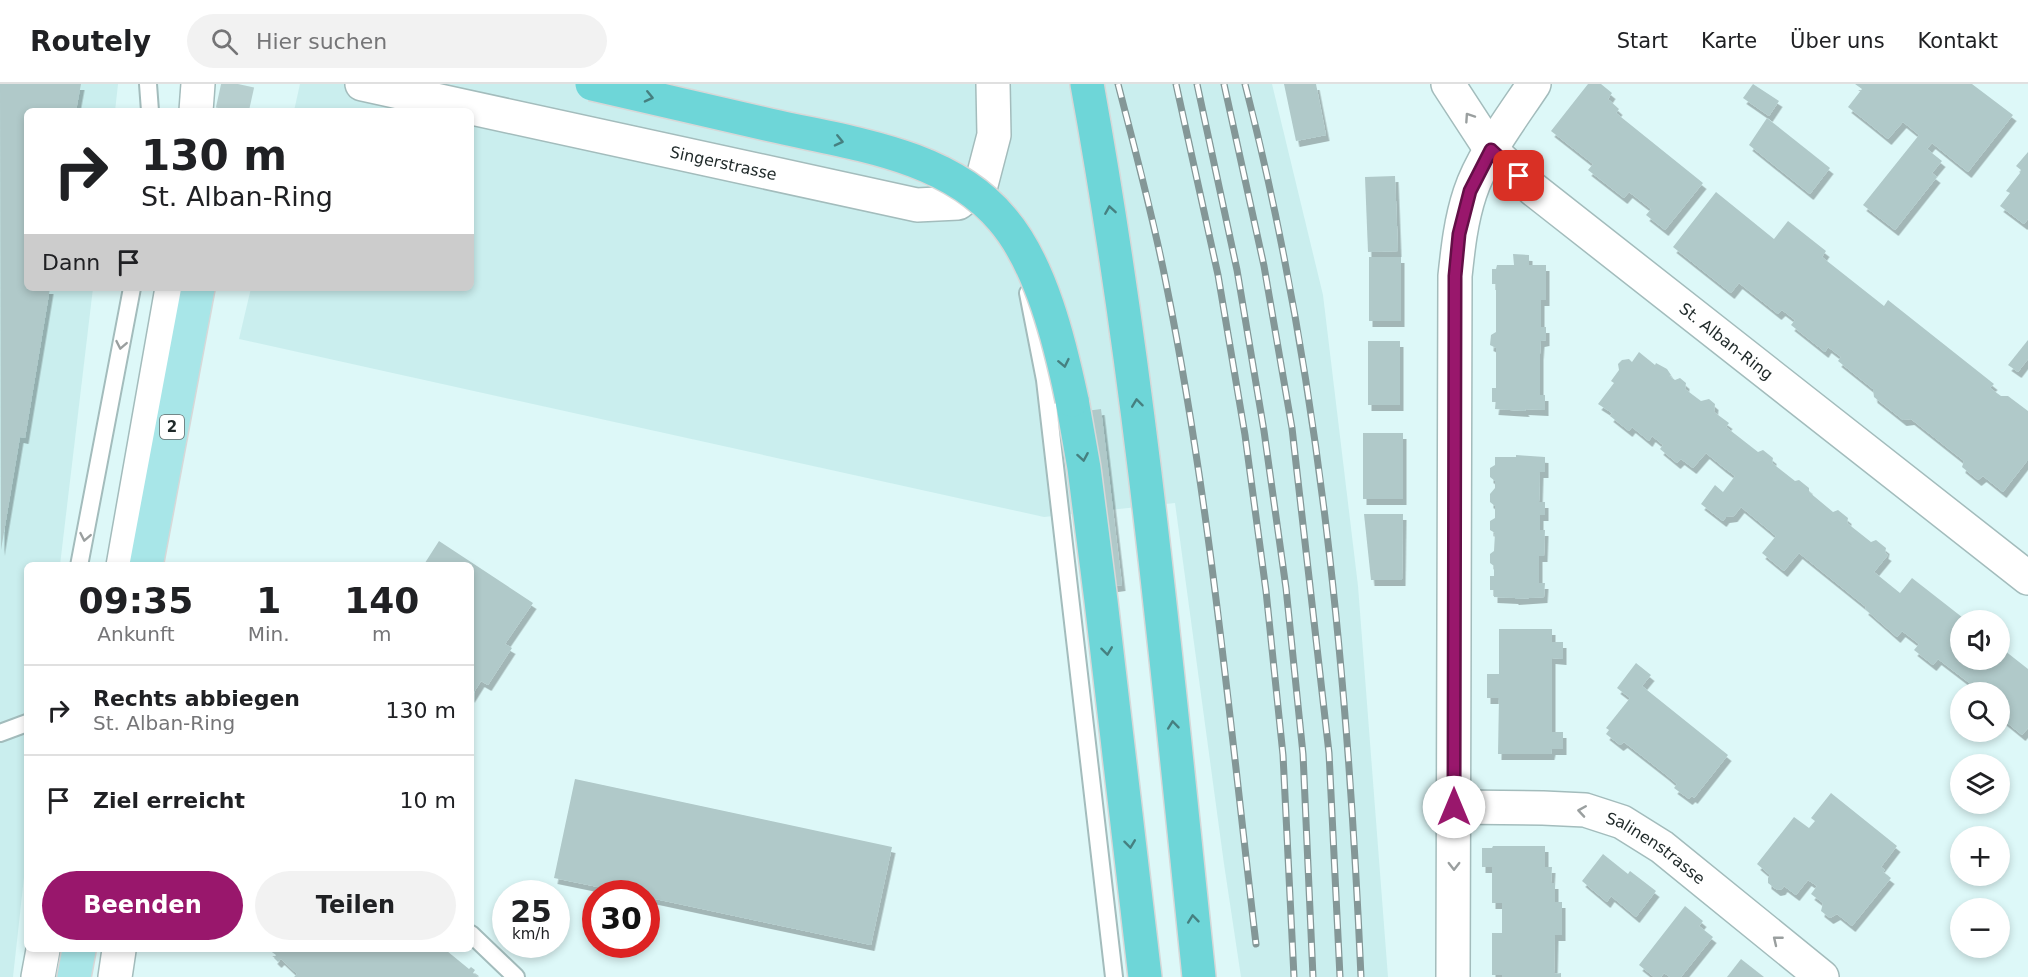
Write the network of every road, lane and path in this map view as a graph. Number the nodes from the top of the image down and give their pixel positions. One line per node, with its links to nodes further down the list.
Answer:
1 (148, 84): 9 (lane)
2 (198, 84): 10 (street)
3 (362, 84): 11 (street, Singerstrasse)
4 (592, 84): 34 (highway, one-way to 34, bridge)
5 (993, 84): 14 (street)
6 (1087, 84): 35 (highway, one-way to 6)
7 (1448, 84): 13 (street, St. Alban-Ring, one-way to 7)
8 (1534, 84): 13 (street)
9 (150, 108)
10 (196, 108)
11 (472, 108)
12 (474, 108): 14 (street, Singerstrasse)
13 (1491, 150): 21 (street, St. Alban-Ring); 24 (street)
14 (981, 185): 33 (lane)
15 (131, 291): 18 (lane, one-way to 18)
16 (171, 291): 19 (street)
17 (197, 291): 20 (main road, 2)
18 (80, 562)
19 (124, 562)
20 (147, 562)
21 (2028, 578)
22 (24, 724): 23 (lane)
23 (0, 733)
24 (1454, 807): 36 (street, one-way to 36); 37 (street, Salinenstrasse, one-way to 24)
25 (474, 937): 32 (lane)
26 (43, 952): 29 (street)
27 (79, 952): 30 (main road)
28 (119, 952): 31 (street)
29 (38, 977)
30 (74, 977)
31 (114, 977)
32 (516, 977)
33 (1114, 977)
34 (1145, 977)
35 (1199, 977)
36 (1453, 977)
37 (1822, 977)

